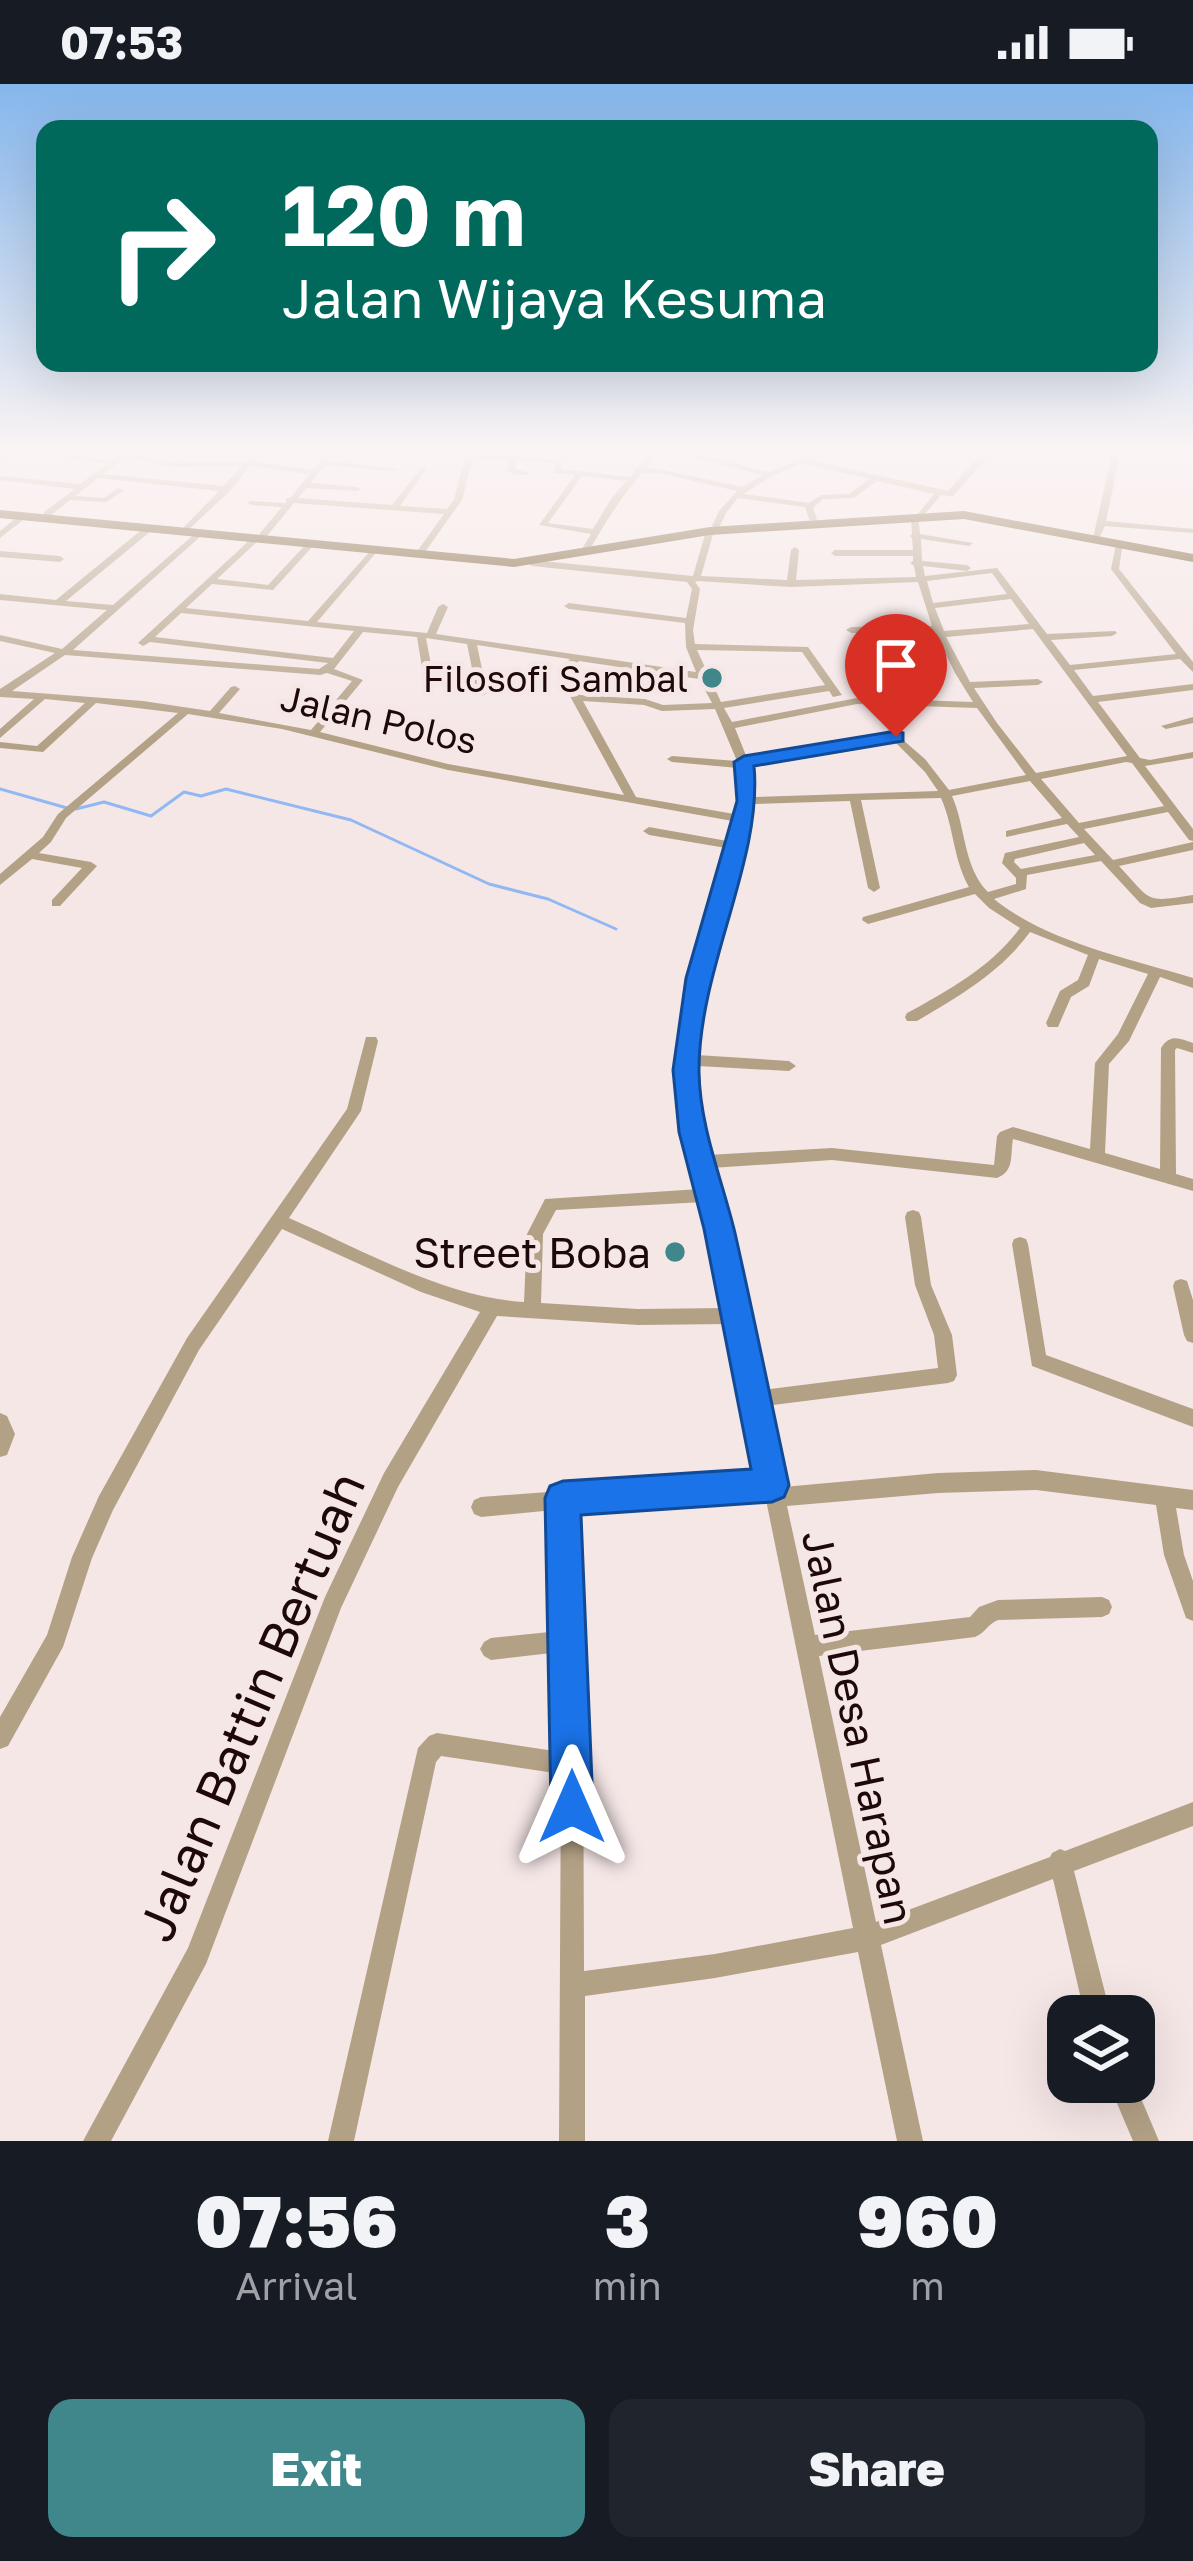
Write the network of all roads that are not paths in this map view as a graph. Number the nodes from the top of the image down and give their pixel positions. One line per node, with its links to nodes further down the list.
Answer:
1 (123, 550): 35 (street)
2 (174, 550): 39 (street)
3 (245, 550): 28 (street)
4 (305, 550): 31 (street)
5 (354, 550): 15 (highway)
6 (422, 550): 7 (highway)
7 (576, 550)
8 (599, 550): 24 (highway)
9 (704, 550): 27 (street, Jalan Desa Harapan)
10 (795, 550): 30 (street)
11 (914, 550): 21 (street)
12 (1119, 550): 57 (street)
13 (1160, 550): 16 (highway)
14 (1166, 550): 16 (highway)
15 (372, 552): 24 (highway); 42 (street)
16 (1173, 552): 20 (highway)
17 (836, 553): 21 (street)
18 (0, 554): 19 (street)
19 (22, 555): 23 (street); 26 (street)
20 (1193, 557)
21 (914, 558): 25 (street); 29 (street)
22 (994, 558): 25 (street)
23 (60, 559)
24 (532, 563): 27 (street)
25 (994, 570): 29 (street); 32 (street)
26 (5, 572)
27 (692, 578): 30 (street); 41 (street, Jalan Desa Harapan)
28 (208, 581): 31 (street); 40 (street)
29 (919, 583): 30 (street); 37 (street)
30 (791, 584)
31 (271, 588): 34 (street)
32 (1016, 596): 37 (street); 43 (street)
33 (0, 597): 35 (street)
34 (262, 599)
35 (59, 602): 39 (street)
36 (569, 606): 41 (street)
37 (931, 606): 46 (street)
38 (443, 607): 48 (street)
39 (116, 608): 54 (street)
40 (177, 610): 42 (street); 51 (street)
41 (688, 621): 53 (street, Jalan Desa Harapan)
42 (309, 625): 45 (street)
43 (1037, 626): 46 (street); 50 (street)
44 (850, 630): 46 (street)
45 (359, 631): 48 (street); 58 (street)
46 (942, 631): 62 (street)
47 (1112, 633): 50 (street)
48 (426, 636): 52 (street); 63 (street)
49 (0, 638): 54 (street)
50 (1045, 638): 59 (street)
51 (147, 639): 55 (street); 58 (street)
52 (471, 641): 56 (street); 67 (street)
53 (691, 647): 60 (street, Jalan Desa Harapan); 64 (street)
54 (64, 652): 55 (street); 68 (street)
55 (129, 656): 58 (street)
56 (577, 657): 60 (street); 70 (street)
57 (1189, 662): 59 (street)
58 (331, 665): 82 (street)
59 (1068, 668): 72 (street)
60 (700, 676): 75 (street, Jalan Desa Harapan)
61 (1039, 682): 62 (street)
62 (968, 685): 74 (street)
63 (430, 686)
64 (833, 687): 73 (street); 75 (street)
65 (1193, 687): 72 (street)
66 (235, 689): 77 (street)
67 (482, 693)
68 (0, 694): 69 (street, Jalan Polos)
69 (41, 698): 71 (street, Jalan Polos); 81 (street)
70 (576, 698): 75 (street); 90 (street)
71 (94, 700): 76 (street, Jalan Polos); 83 (street)
72 (1090, 700): 86 (street)
73 (843, 704): 74 (street); 79 (street)
74 (979, 705): 88 (street)
75 (716, 706): 79 (street, Jalan Desa Harapan)
76 (186, 710): 77 (street, Jalan Polos); 99 (street)
77 (212, 715): 82 (street, Jalan Polos)
78 (1193, 720): 80 (street)
79 (728, 726): 87 (street, Jalan Desa Harapan)
80 (1166, 726)
81 (0, 735)
82 (312, 735): 90 (street, Jalan Polos)
83 (0, 745)
84 (1193, 754): 86 (street, Jalan Polos)
85 (672, 759): 87 (street)
86 (1129, 759): 88 (street, Jalan Polos); 92 (street)
87 (744, 764): 89 (street); 93 (street, Jalan Desa Harapan)
88 (1033, 778): 89 (street, Jalan Polos); 94 (street)
89 (945, 794): 91 (street, Jalan Polos); 104 (street)
90 (632, 799): 93 (street, Jalan Polos)
91 (855, 799): 93 (street, Jalan Polos); 103 (street)
92 (1171, 808): 94 (street); 97 (street)
93 (745, 810): 98 (street, Jalan Desa Harapan)
94 (1078, 829): 96 (street); 100 (street); 101 (street)
95 (649, 831): 98 (street)
96 (1010, 834)
97 (1193, 841): 100 (street)
98 (735, 846): 116 (street, Jalan Desa Harapan)
99 (31, 855): 102 (street); 106 (street)
100 (1107, 861): 101 (street); 105 (street)
101 (1018, 873): 104 (street)
102 (0, 881)
103 (874, 888)
104 (981, 893): 107 (street); 108 (street)
105 (1193, 898)
106 (56, 903)
107 (868, 920)
108 (1029, 925): 109 (street); 112 (street)
109 (1095, 952): 110 (street); 113 (street)
110 (1156, 971): 111 (street); 118 (street)
111 (1192, 981)
112 (912, 1017)
113 (1053, 1023)
114 (371, 1041): 124 (street)
115 (1193, 1048): 120 (street)
116 (688, 1060): 117 (street); 119 (street, Jalan Desa Harapan)
117 (789, 1066)
118 (1097, 1156): 119 (street); 120 (street)
119 (701, 1162): 122 (street, Jalan Desa Harapan)
120 (1168, 1177): 121 (street)
121 (1193, 1185)
122 (709, 1195): 128 (street); 129 (street, Jalan Desa Harapan)
123 (913, 1217): 131 (street)
124 (280, 1221): 127 (street); 145 (street)
125 (1020, 1244): 132 (street)
126 (1181, 1286): 130 (street)
127 (492, 1308): 128 (street); 153 (street, Jalan Battin Bertuah)
128 (532, 1310): 129 (street)
129 (736, 1316): 131 (street, Jalan Desa Harapan)
130 (1193, 1335)
131 (754, 1399): 135 (street, Jalan Desa Harapan)
132 (1193, 1418)
133 (3, 1424): 134 (street)
134 (0, 1448)
135 (773, 1491): 136 (street); 137 (street); 143 (street, Jalan Desa Harapan)
136 (1164, 1496): 138 (street); 141 (street)
137 (563, 1498): 139 (street); 142 (street)
138 (1193, 1500)
139 (481, 1507)
140 (1102, 1607): 143 (street)
141 (1193, 1610)
142 (569, 1640): 144 (street); 146 (street)
143 (806, 1647): 149 (street, Jalan Desa Harapan)
144 (491, 1649)
145 (0, 1738)
146 (572, 1765): 150 (street); 154 (street)
147 (1193, 1814): 148 (street)
148 (1060, 1861): 149 (street); 151 (street)
149 (867, 1938): 150 (street); 156 (street, Jalan Desa Harapan)
150 (572, 1985): 155 (street)
151 (1093, 1995)
152 (1130, 2103): 157 (street)
153 (97, 2141)
154 (340, 2141)
155 (572, 2141)
156 (910, 2141)
157 (1146, 2141)

